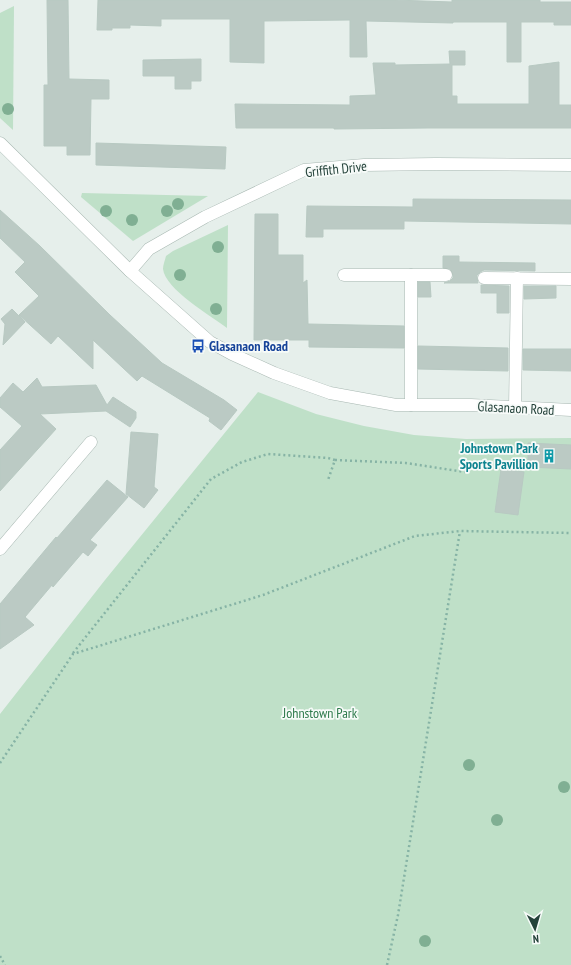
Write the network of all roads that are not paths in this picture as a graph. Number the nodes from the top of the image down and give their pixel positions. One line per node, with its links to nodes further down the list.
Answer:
1 (0, 143): 3 (street, Glasanaon Road)
2 (571, 166): 3 (street, Griffith Drive)
3 (130, 271): 10 (street, Glasanaon Road)
4 (344, 275): 5 (street)
5 (411, 275): 6 (street); 10 (street)
6 (446, 276)
7 (484, 278): 8 (street)
8 (517, 278): 9 (street); 11 (street)
9 (571, 279)
10 (411, 405): 11 (street, Glasanaon Road)
11 (515, 408): 12 (street, Glasanaon Road)
12 (571, 410)
13 (91, 442): 14 (street)
14 (0, 548)

